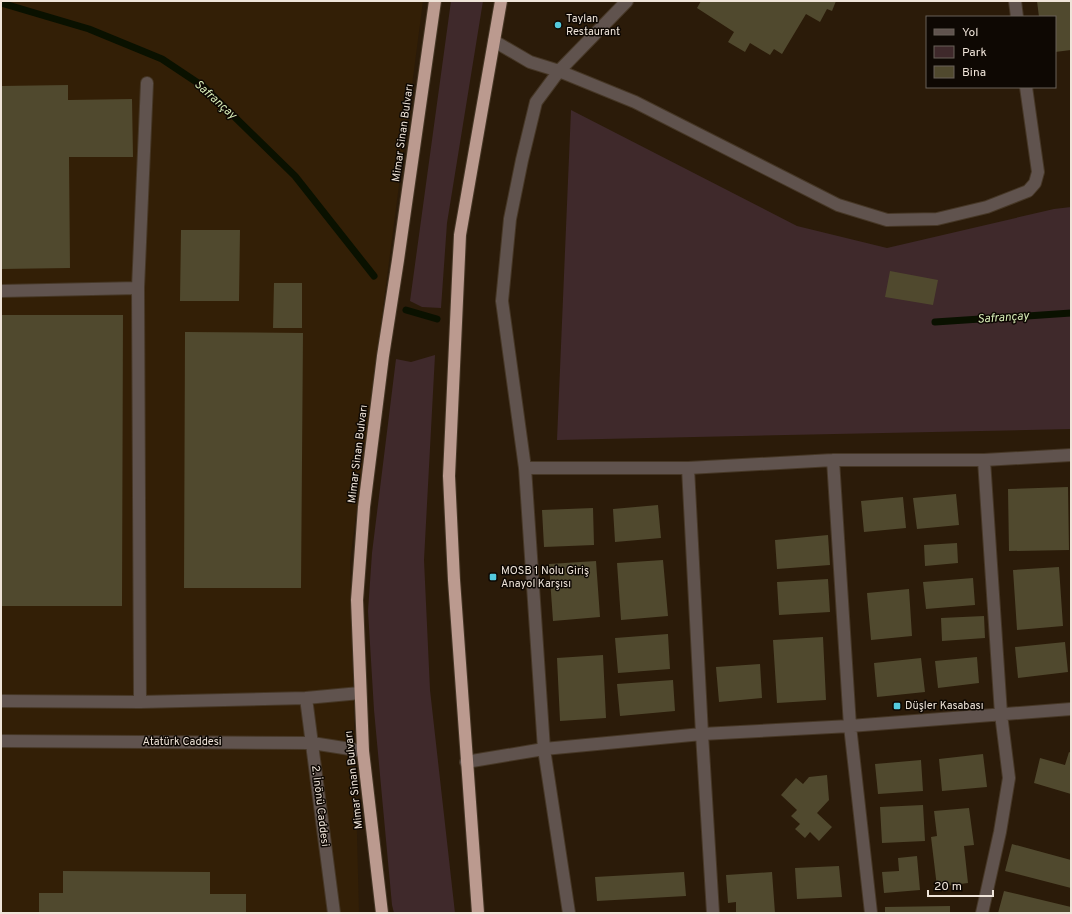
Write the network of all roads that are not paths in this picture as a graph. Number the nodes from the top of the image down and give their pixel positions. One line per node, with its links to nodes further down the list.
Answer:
1 (434, 1): 17 (highway, Mimar Sinan Bulvarı)
2 (501, 1): 6 (highway)
3 (626, 1): 7 (street)
4 (1015, 1): 5 (street)
5 (1017, 16)
6 (494, 41): 7 (street); 29 (highway)
7 (559, 71): 9 (street); 15 (street)
8 (147, 83): 10 (street)
9 (1026, 88)
10 (138, 288): 11 (street); 20 (street)
11 (1, 291)
12 (1071, 455): 14 (street)
13 (833, 460): 14 (street); 16 (street); 23 (street)
14 (984, 460): 22 (street)
15 (525, 468): 16 (street); 27 (street)
16 (688, 468): 24 (street)
17 (360, 693): 18 (street); 28 (highway, Mimar Sinan Bulvarı)
18 (306, 698): 20 (street); 26 (street, 2. İnönü Caddesi)
19 (1, 701): 20 (street)
20 (140, 702)
21 (1071, 709): 22 (street)
22 (1001, 714): 23 (street); 36 (street)
23 (850, 726): 24 (street); 35 (street)
24 (702, 734): 27 (street); 34 (street)
25 (1, 741): 26 (street, Atatürk Caddesi)
26 (312, 742): 28 (street, Atatürk Caddesi); 30 (street, 2. İnönü Caddesi)
27 (544, 749): 29 (street); 33 (street)
28 (363, 752): 31 (highway, Mimar Sinan Bulvarı)
29 (466, 762): 32 (highway)
30 (334, 913)
31 (382, 913)
32 (478, 913)
33 (569, 913)
34 (714, 913)
35 (871, 913)
36 (982, 913)

